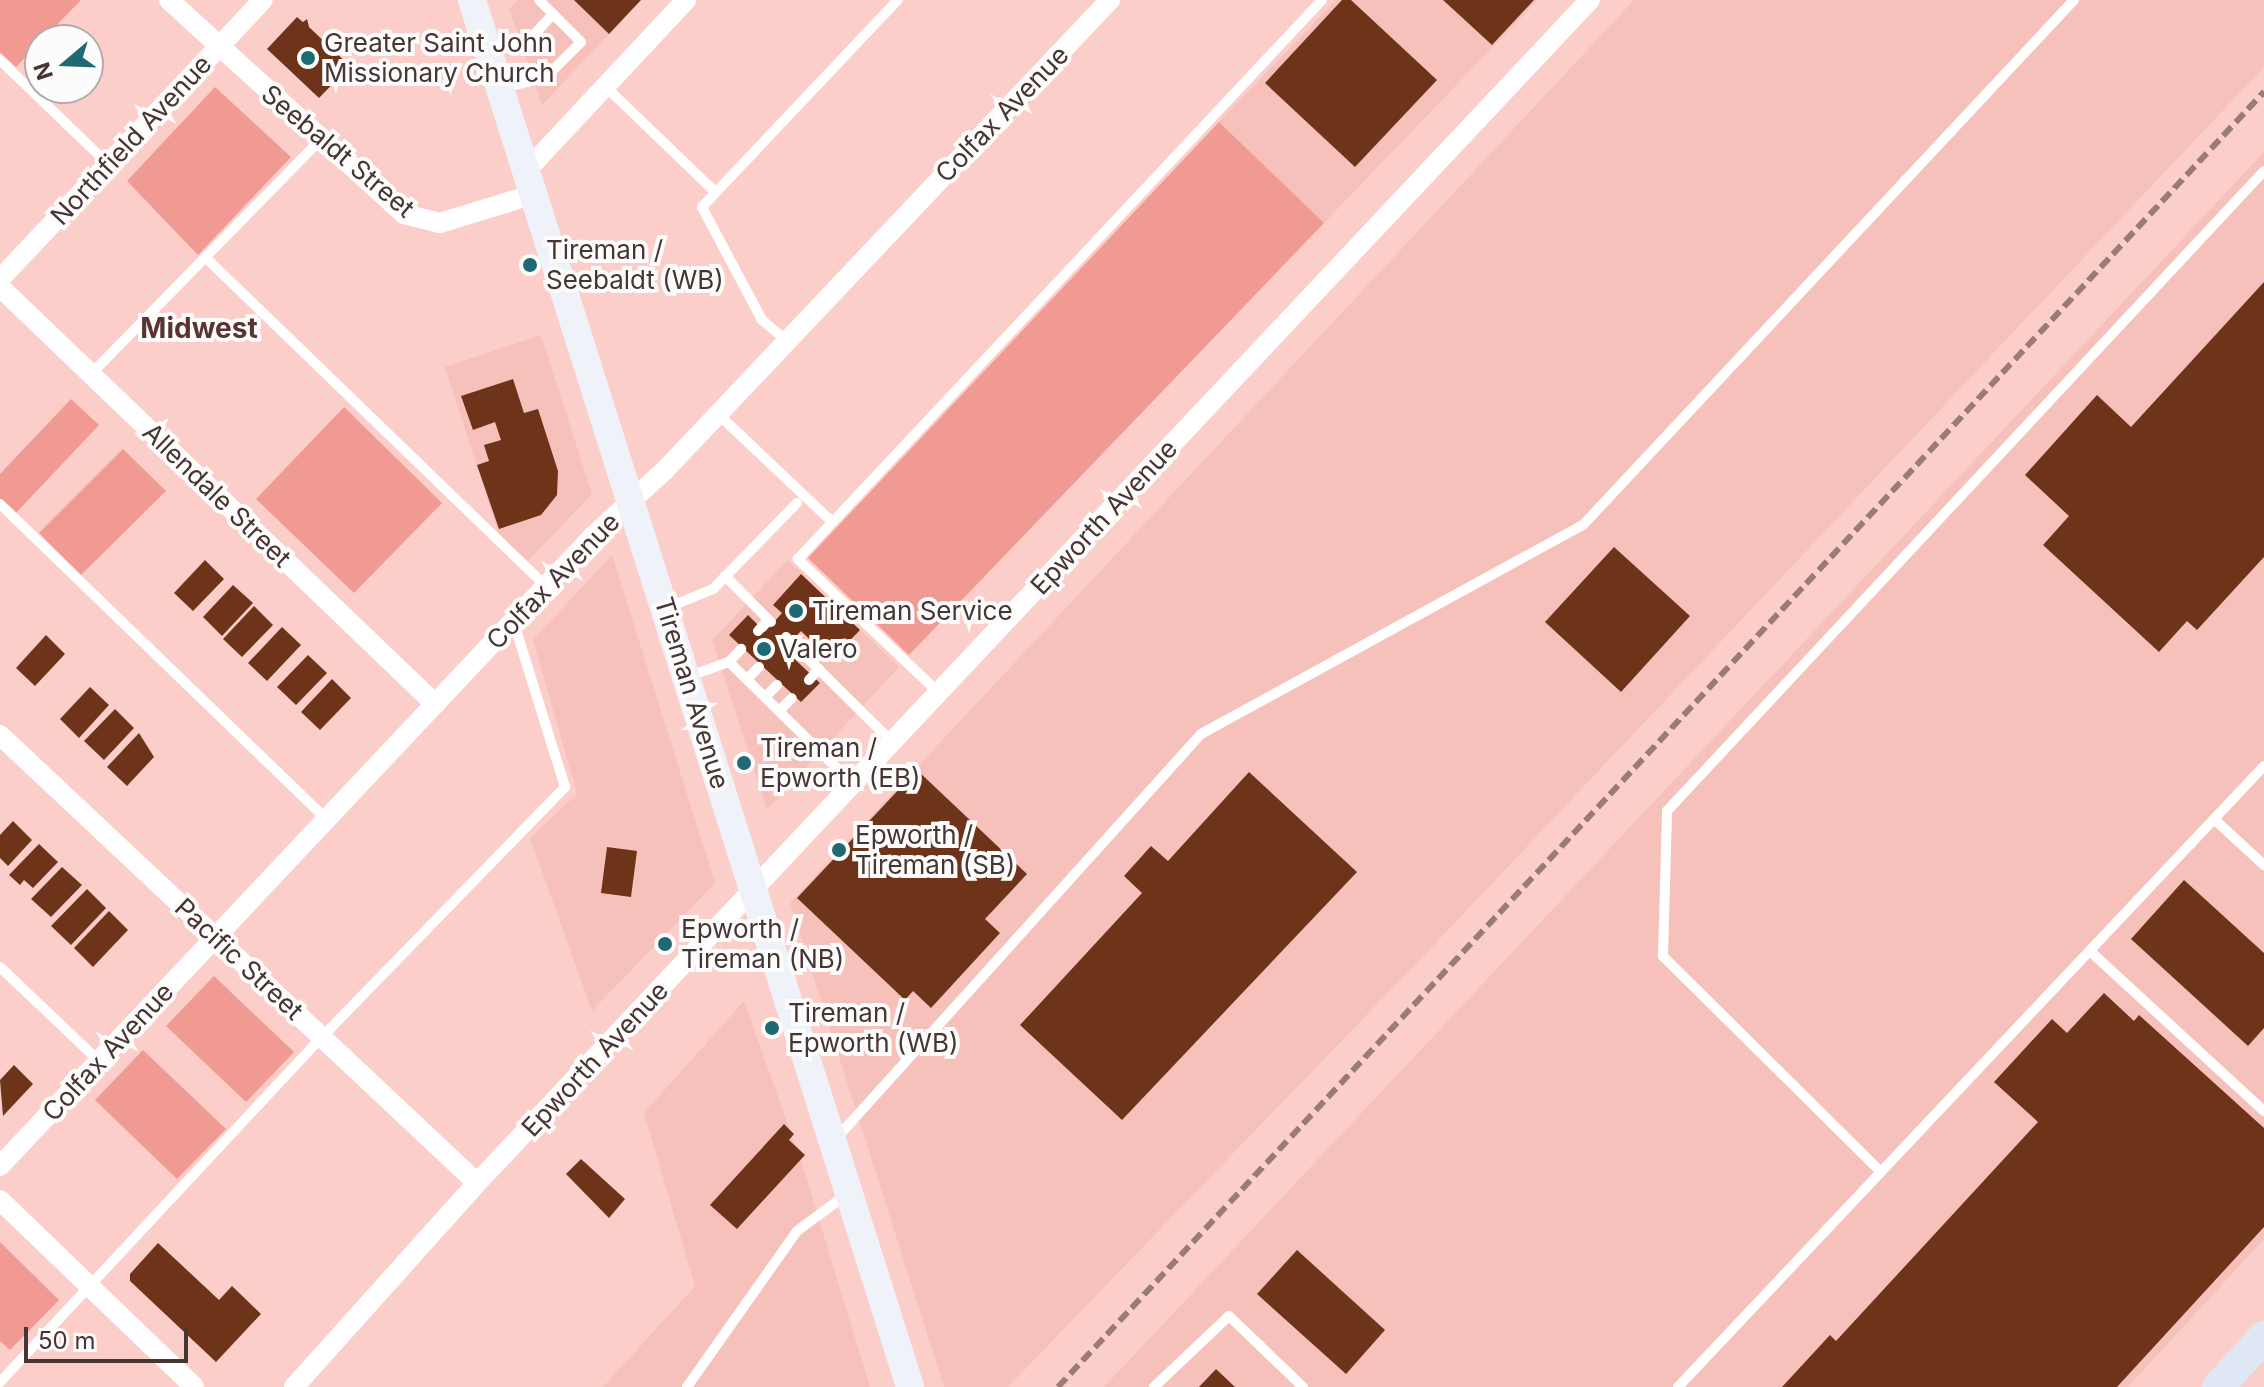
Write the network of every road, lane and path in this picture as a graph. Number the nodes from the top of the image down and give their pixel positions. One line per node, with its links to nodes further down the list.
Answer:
1 (169, 0): 12 (street, Seebaldt Street)
2 (263, 0): 12 (street, Northfield Avenue)
3 (539, 0): 11 (lane)
4 (898, 0): 21 (lane)
5 (1110, 0): 25 (street, Colfax Avenue)
6 (1322, 0): 31 (lane)
7 (1590, 0): 48 (street, Epworth Avenue)
8 (2074, 0): 67 (lane)
9 (679, 2): 15 (street)
10 (480, 5): 13 (street, Tireman Avenue)
11 (553, 14): 13 (lane); 16 (lane)
12 (218, 47): 17 (street, Seebaldt Street); 18 (street, Northfield Avenue)
13 (488, 50): 16 (street, Tireman Avenue)
14 (0, 60): 18 (lane)
15 (606, 87): 20 (street); 21 (lane)
16 (500, 88): 20 (street, Tireman Avenue)
17 (321, 139): 20 (street, Seebaldt Street); 22 (lane)
18 (108, 164): 23 (street, Northfield Avenue)
19 (2264, 171): 69 (lane)
20 (530, 182): 28 (street, Tireman Avenue)
21 (715, 192): 25 (lane)
22 (205, 257): 26 (lane); 33 (lane)
23 (0, 279)
24 (0, 287): 26 (street, Allendale Street)
25 (787, 341): 27 (street, Colfax Avenue)
26 (91, 374): 51 (street, Allendale Street)
27 (718, 414): 28 (street, Colfax Avenue); 31 (lane)
28 (631, 501): 33 (street, Colfax Avenue); 34 (street, Tireman Avenue)
29 (797, 503): 32 (lane)
30 (0, 504): 57 (lane)
31 (831, 521): 48 (lane)
32 (725, 576): 34 (lane); 36 (lane)
33 (546, 586): 35 (street, Colfax Avenue)
34 (665, 608): 44 (street, Tireman Avenue)
35 (513, 620): 51 (street, Colfax Avenue); 64 (lane)
36 (758, 631)
37 (778, 648): 39 (lane)
38 (741, 649): 40 (lane)
39 (805, 656): 41 (lane); 43 (lane)
40 (729, 662): 44 (lane); 45 (lane)
41 (795, 666)
42 (759, 667): 45 (lane)
43 (819, 669): 46 (lane); 54 (lane)
44 (686, 677): 60 (street, Tireman Avenue)
45 (747, 679): 49 (lane)
46 (809, 680)
47 (777, 685): 49 (lane)
48 (939, 693): 54 (street, Epworth Avenue)
49 (765, 697): 52 (lane)
50 (792, 698): 52 (lane)
51 (435, 704): 57 (street, Colfax Avenue)
52 (779, 711): 56 (lane)
53 (0, 735): 61 (street, Pacific Street)
54 (892, 742): 56 (street, Epworth Avenue)
55 (2264, 766): 58 (lane)
56 (853, 784): 60 (street, Epworth Avenue)
57 (326, 819): 61 (street, Colfax Avenue)
58 (2215, 820): 59 (lane); 62 (lane)
59 (2264, 865)
60 (753, 890): 67 (street, Tireman Avenue); 70 (street, Epworth Avenue)
61 (215, 937): 64 (street, Pacific Street); 65 (street, Colfax Avenue)
62 (2091, 952): 66 (lane); 69 (lane)
63 (0, 967): 65 (lane)
64 (322, 1037): 70 (street, Pacific Street); 73 (lane)
65 (99, 1061): 68 (street, Colfax Avenue)
66 (2264, 1111)
67 (833, 1142): 71 (street, Tireman Avenue)
68 (0, 1166)
69 (1881, 1172): 82 (lane)
70 (477, 1183): 77 (street, Epworth Avenue)
71 (849, 1192): 78 (lane); 79 (street, Tireman Avenue)
72 (0, 1200): 73 (street)
73 (89, 1286): 75 (lane); 76 (street)
74 (2264, 1337): 83 (main road)
75 (0, 1382)
76 (194, 1387)
77 (294, 1387)
78 (687, 1387)
79 (910, 1387)
80 (1154, 1387): 81 (lane)
81 (1303, 1387)
82 (1678, 1387)
83 (2218, 1387)

